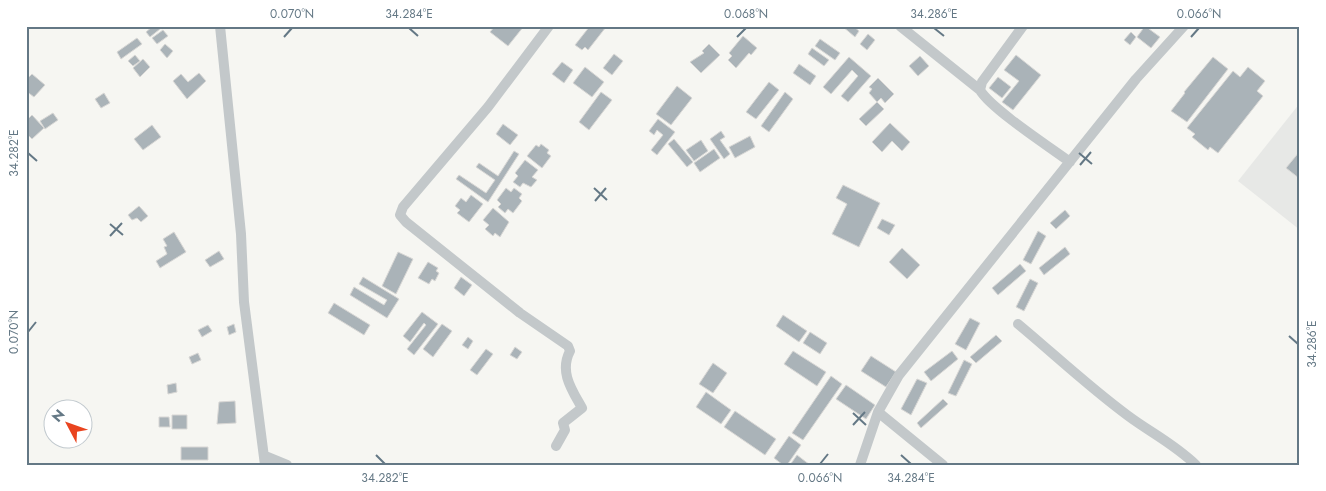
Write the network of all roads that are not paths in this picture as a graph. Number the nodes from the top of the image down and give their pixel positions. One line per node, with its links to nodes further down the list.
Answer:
1 (220, 26): 11 (street)
2 (549, 26): 10 (street)
3 (900, 26): 6 (street)
4 (1023, 26): 6 (street)
5 (1184, 26): 7 (street)
6 (980, 90): 7 (street)
7 (1070, 162): 9 (street)
8 (1018, 324): 15 (street)
9 (878, 412): 13 (street); 14 (street)
10 (556, 446)
11 (265, 460): 12 (street)
12 (287, 465)
13 (860, 465)
14 (943, 465)
15 (1196, 465)

